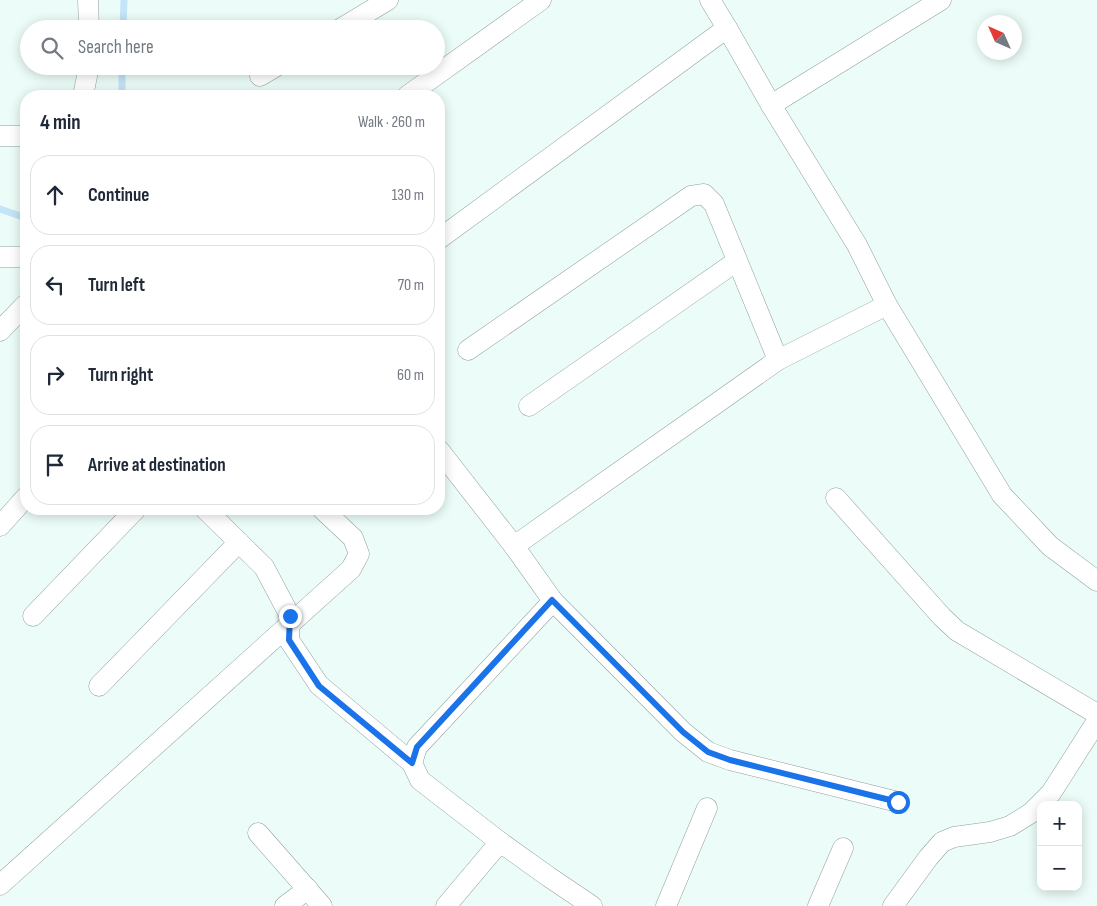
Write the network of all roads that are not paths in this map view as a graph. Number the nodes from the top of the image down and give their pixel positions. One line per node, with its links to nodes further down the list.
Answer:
1 (88, 0): 6 (street)
2 (388, 0): 7 (street)
3 (541, 0): 9 (street)
4 (710, 0): 8 (street)
5 (941, 0): 14 (street)
6 (89, 20)
7 (355, 20)
8 (727, 28): 14 (street); 17 (street)
9 (445, 68)
10 (88, 75): 12 (street)
11 (436, 75): 13 (street)
12 (85, 90)
13 (414, 90)
14 (771, 105): 21 (street)
15 (0, 136): 16 (street)
16 (20, 136)
17 (445, 235)
18 (0, 257): 19 (street)
19 (20, 257)
20 (737, 261): 24 (street); 25 (street); 26 (street)
21 (887, 305): 25 (street); 36 (street)
22 (20, 310): 23 (street)
23 (0, 331)
24 (468, 350)
25 (778, 360): 35 (street)
26 (529, 406)
27 (445, 458): 35 (street)
28 (836, 498): 41 (street)
29 (20, 504): 33 (street)
30 (130, 515): 38 (street)
31 (211, 515): 34 (street)
32 (328, 515): 39 (street)
33 (0, 526)
34 (239, 542): 39 (street); 40 (street)
35 (514, 546): 37 (street)
36 (1097, 580)
37 (552, 600): 43 (street); 44 (street)
38 (33, 616)
39 (289, 625): 43 (street); 49 (street)
40 (99, 686)
41 (1097, 714)
42 (1097, 721): 57 (street)
43 (412, 763): 47 (street)
44 (898, 802)
45 (706, 808): 55 (street)
46 (258, 833): 50 (street)
47 (500, 842): 53 (street); 54 (street)
48 (843, 848): 56 (street)
49 (0, 885)
50 (308, 889): 51 (street); 52 (street)
51 (286, 906)
52 (322, 906)
53 (446, 906)
54 (592, 906)
55 (666, 906)
56 (818, 906)
57 (894, 906)

